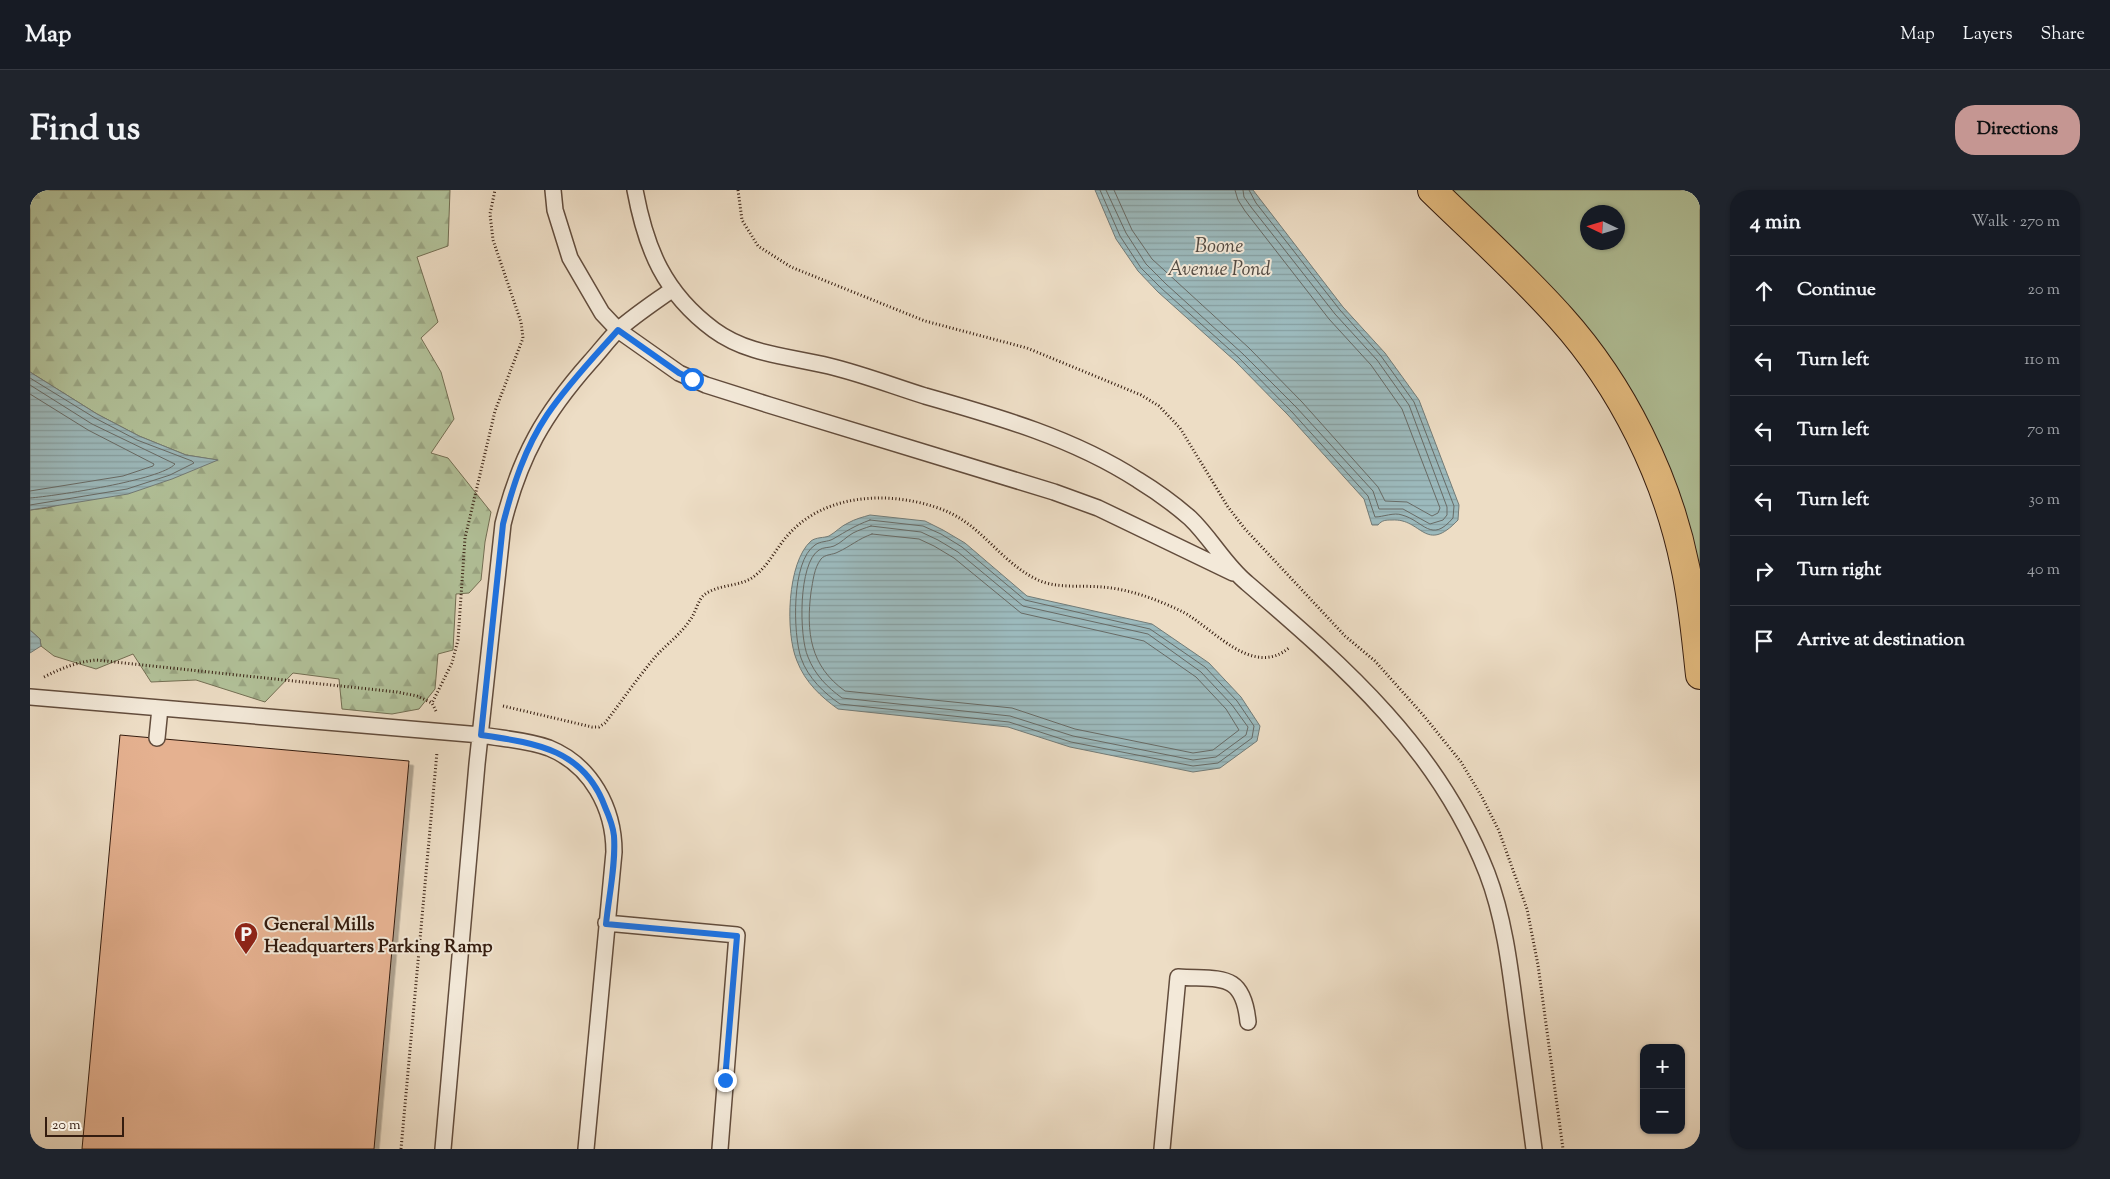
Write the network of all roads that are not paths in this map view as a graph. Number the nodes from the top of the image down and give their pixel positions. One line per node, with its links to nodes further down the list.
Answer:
1 (553, 190): 5 (lane)
2 (635, 190): 4 (lane)
3 (1432, 190): 7 (highway)
4 (673, 289): 5 (lane); 6 (lane)
5 (618, 330): 6 (lane); 10 (lane)
6 (1237, 575): 18 (lane)
7 (1700, 675)
8 (30, 697): 9 (lane)
9 (160, 708): 10 (lane); 11 (lane)
10 (481, 735): 12 (lane); 14 (lane)
11 (157, 738)
12 (606, 924): 15 (lane); 16 (lane)
13 (1248, 1022): 17 (lane)
14 (443, 1149)
15 (586, 1149)
16 (720, 1149)
17 (1162, 1149)
18 (1534, 1149)

